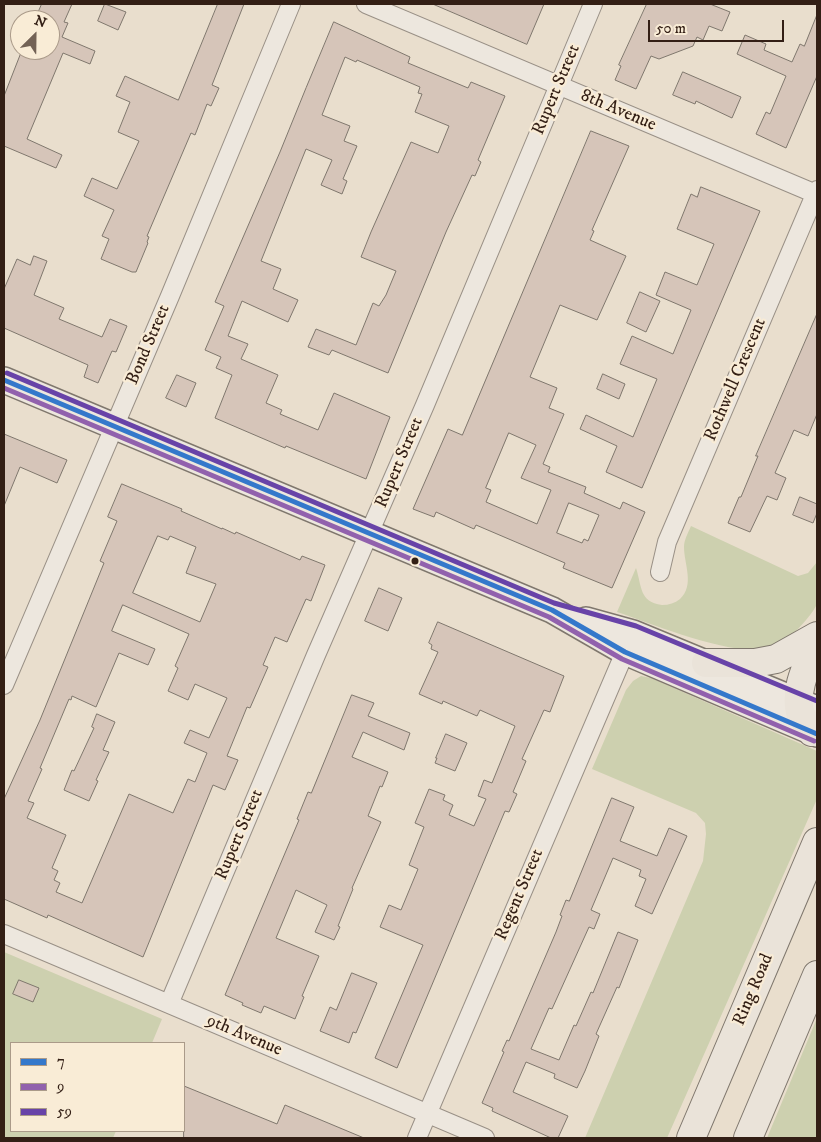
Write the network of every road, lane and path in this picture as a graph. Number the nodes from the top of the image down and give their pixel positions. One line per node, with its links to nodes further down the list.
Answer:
1 (291, 4): 7 (street, Bond Street)
2 (366, 4): 4 (street, 8th Avenue)
3 (593, 4): 4 (street, Rupert Street)
4 (559, 86): 5 (street, 8th Avenue); 8 (street, Rupert Street)
5 (816, 192): 9 (street, Rothwell Crescent)
6 (4, 380): 7 (street)
7 (114, 426): 8 (street); 15 (street, Bond Street)
8 (370, 533): 10 (street); 20 (street, Rupert Street)
9 (660, 572)
10 (552, 610): 13 (street); 14 (street)
11 (817, 636): 14 (highway)
12 (817, 641): 16 (highway)
13 (625, 652): 16 (street); 21 (street, Regent Street)
14 (706, 663): 16 (street)
15 (4, 685)
16 (811, 719)
17 (817, 842): 24 (highway, Ring Road)
18 (4, 934): 20 (street, 9th Avenue)
19 (817, 975): 25 (highway)
20 (169, 1004): 21 (street, 9th Avenue)
21 (427, 1114): 22 (street, Regent Street); 23 (street, 9th Avenue)
22 (416, 1138)
23 (485, 1138)
24 (691, 1138)
25 (748, 1138)

